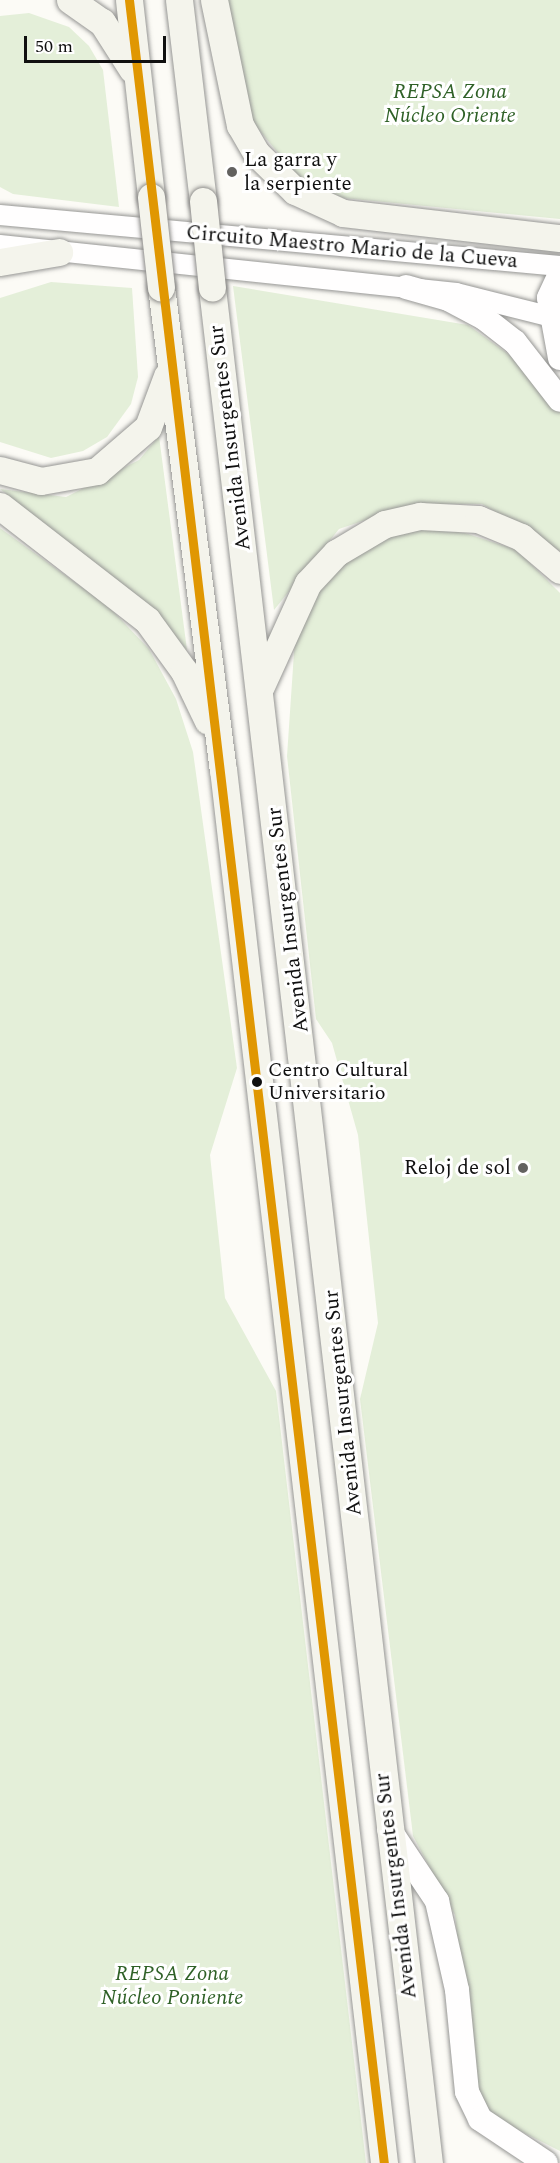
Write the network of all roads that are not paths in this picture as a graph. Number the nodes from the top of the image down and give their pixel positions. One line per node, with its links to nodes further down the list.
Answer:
1 (70, 0): 5 (main road)
2 (129, 0): 5 (main road, Avenida Insurgentes Sur)
3 (179, 0): 21 (main road, Avenida Insurgentes Sur, bridge)
4 (214, 0): 7 (main road)
5 (141, 99): 16 (main road, Avenida Insurgentes Sur, bridge)
6 (0, 215): 11 (street, Circuito Maestro Mario de la Cueva)
7 (560, 237)
8 (0, 245): 9 (street, Circuito Maestro Mario de la Cueva)
9 (59, 252): 10 (main road); 13 (street, Circuito Maestro Mario de la Cueva)
10 (0, 262)
11 (560, 266)
12 (560, 274): 14 (street)
13 (406, 287): 14 (street, Circuito Maestro Mario de la Cueva); 17 (street)
14 (556, 317): 15 (street)
15 (560, 358)
16 (170, 363): 18 (main road); 22 (main road, Avenida Insurgentes Sur)
17 (560, 400)
18 (0, 470)
19 (0, 506): 22 (main road)
20 (560, 570): 21 (main road)
21 (260, 688): 23 (main road, Avenida Insurgentes Sur)
22 (223, 769): 25 (main road, Avenida Insurgentes Sur)
23 (389, 1829): 24 (street); 26 (main road, Avenida Insurgentes Sur)
24 (534, 2161)
25 (384, 2163)
26 (429, 2163)

